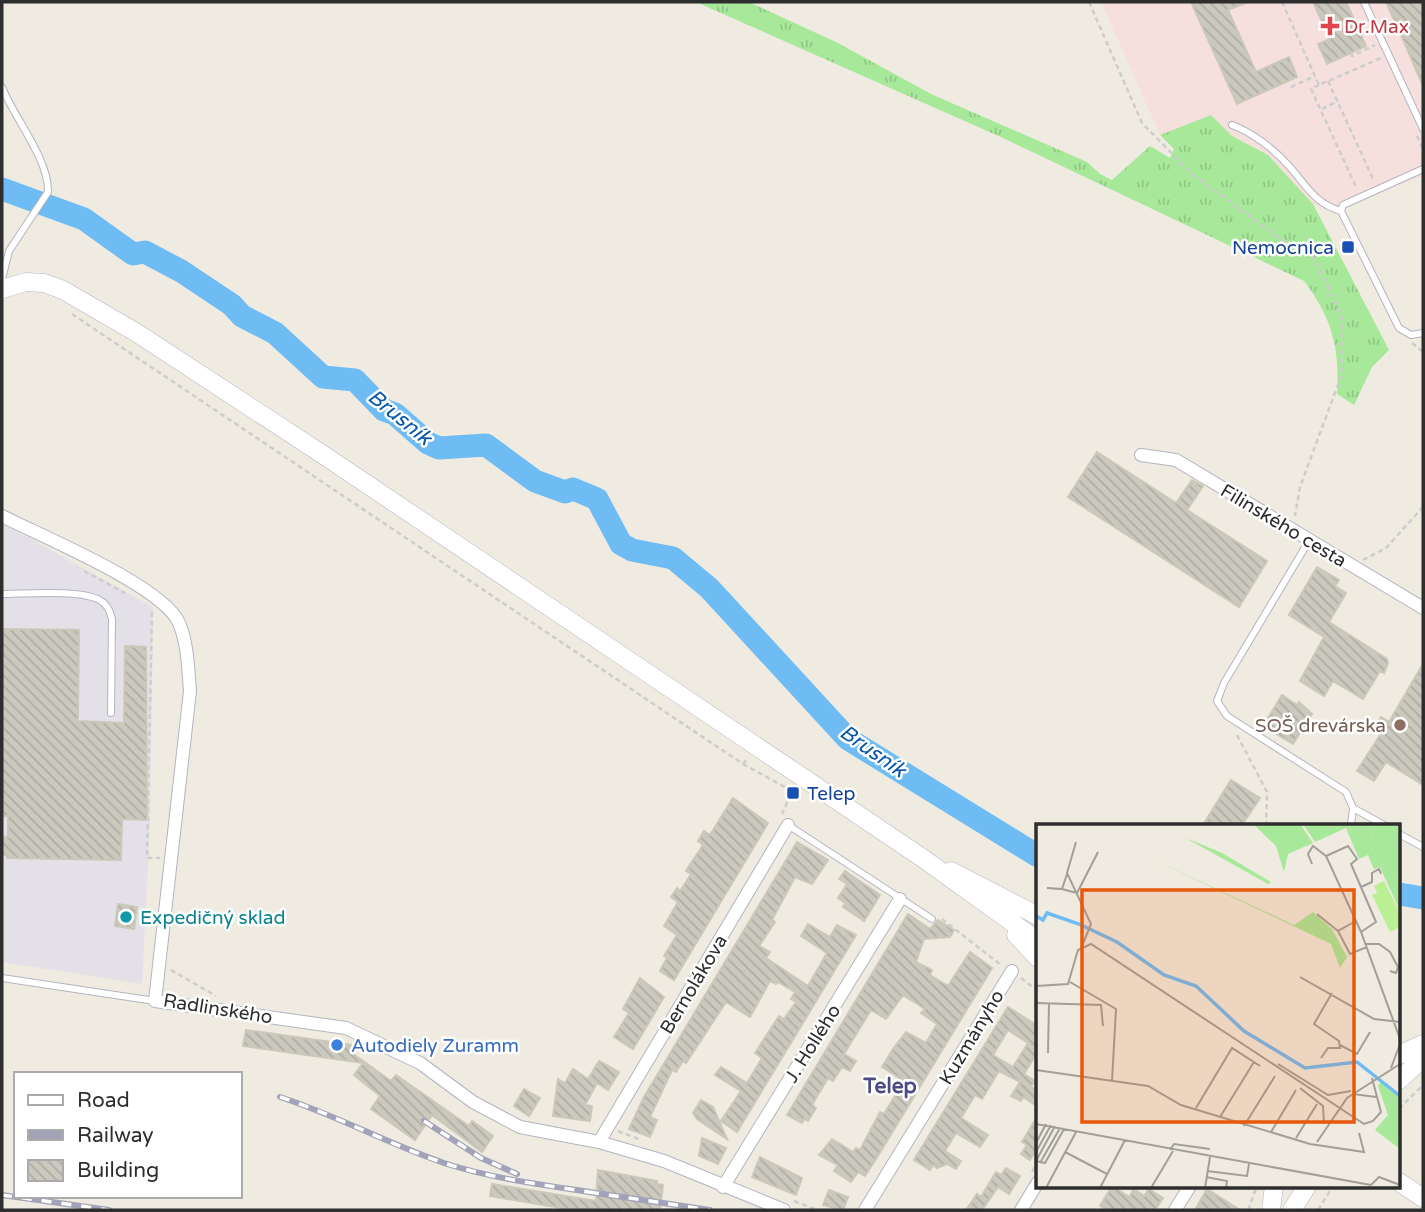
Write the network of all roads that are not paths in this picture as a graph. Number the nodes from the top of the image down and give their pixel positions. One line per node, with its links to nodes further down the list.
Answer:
1 (1364, 2): 4 (lane)
2 (2, 87): 7 (lane)
3 (1232, 125): 6 (lane)
4 (1423, 130)
5 (1423, 169): 6 (lane)
6 (1341, 211): 9 (lane)
7 (2, 279)
8 (2, 289): 22 (main road)
9 (1423, 333)
10 (1141, 454): 12 (street, Filinského cesta)
11 (2, 516): 31 (street, Radlinského)
12 (1310, 540): 14 (street, Filinského cesta); 16 (lane)
13 (2, 594): 15 (lane)
14 (1423, 608)
15 (111, 713)
16 (1353, 808): 18 (lane); 19 (lane)
17 (785, 819): 23 (lane); 34 (street, Bernolákova)
18 (1351, 824)
19 (1382, 824)
20 (1400, 835): 21 (lane)
21 (1423, 847)
22 (921, 857): 24 (main road); 25 (main road)
23 (900, 899): 26 (lane); 37 (street, J. Hollého)
24 (991, 910): 27 (main road); 28 (main road)
25 (1036, 915)
26 (932, 919)
27 (1036, 940)
28 (1036, 956)
29 (1012, 971): 43 (street, Kuzmányho)
30 (2, 978): 31 (lane)
31 (155, 1000): 34 (street, Radlinského)
32 (1423, 1044): 33 (main road)
33 (1411, 1065)
34 (599, 1142): 37 (street, Radlinského)
35 (1400, 1183): 41 (main road)
36 (1036, 1185): 44 (street)
37 (723, 1187): 42 (street, Radlinského)
38 (1189, 1188): 45 (street)
39 (1274, 1188): 46 (main road)
40 (1306, 1188): 47 (main road)
41 (1419, 1195)
42 (787, 1205)
43 (865, 1210)
44 (1021, 1210)
45 (1175, 1210)
46 (1271, 1210)
47 (1292, 1210)

